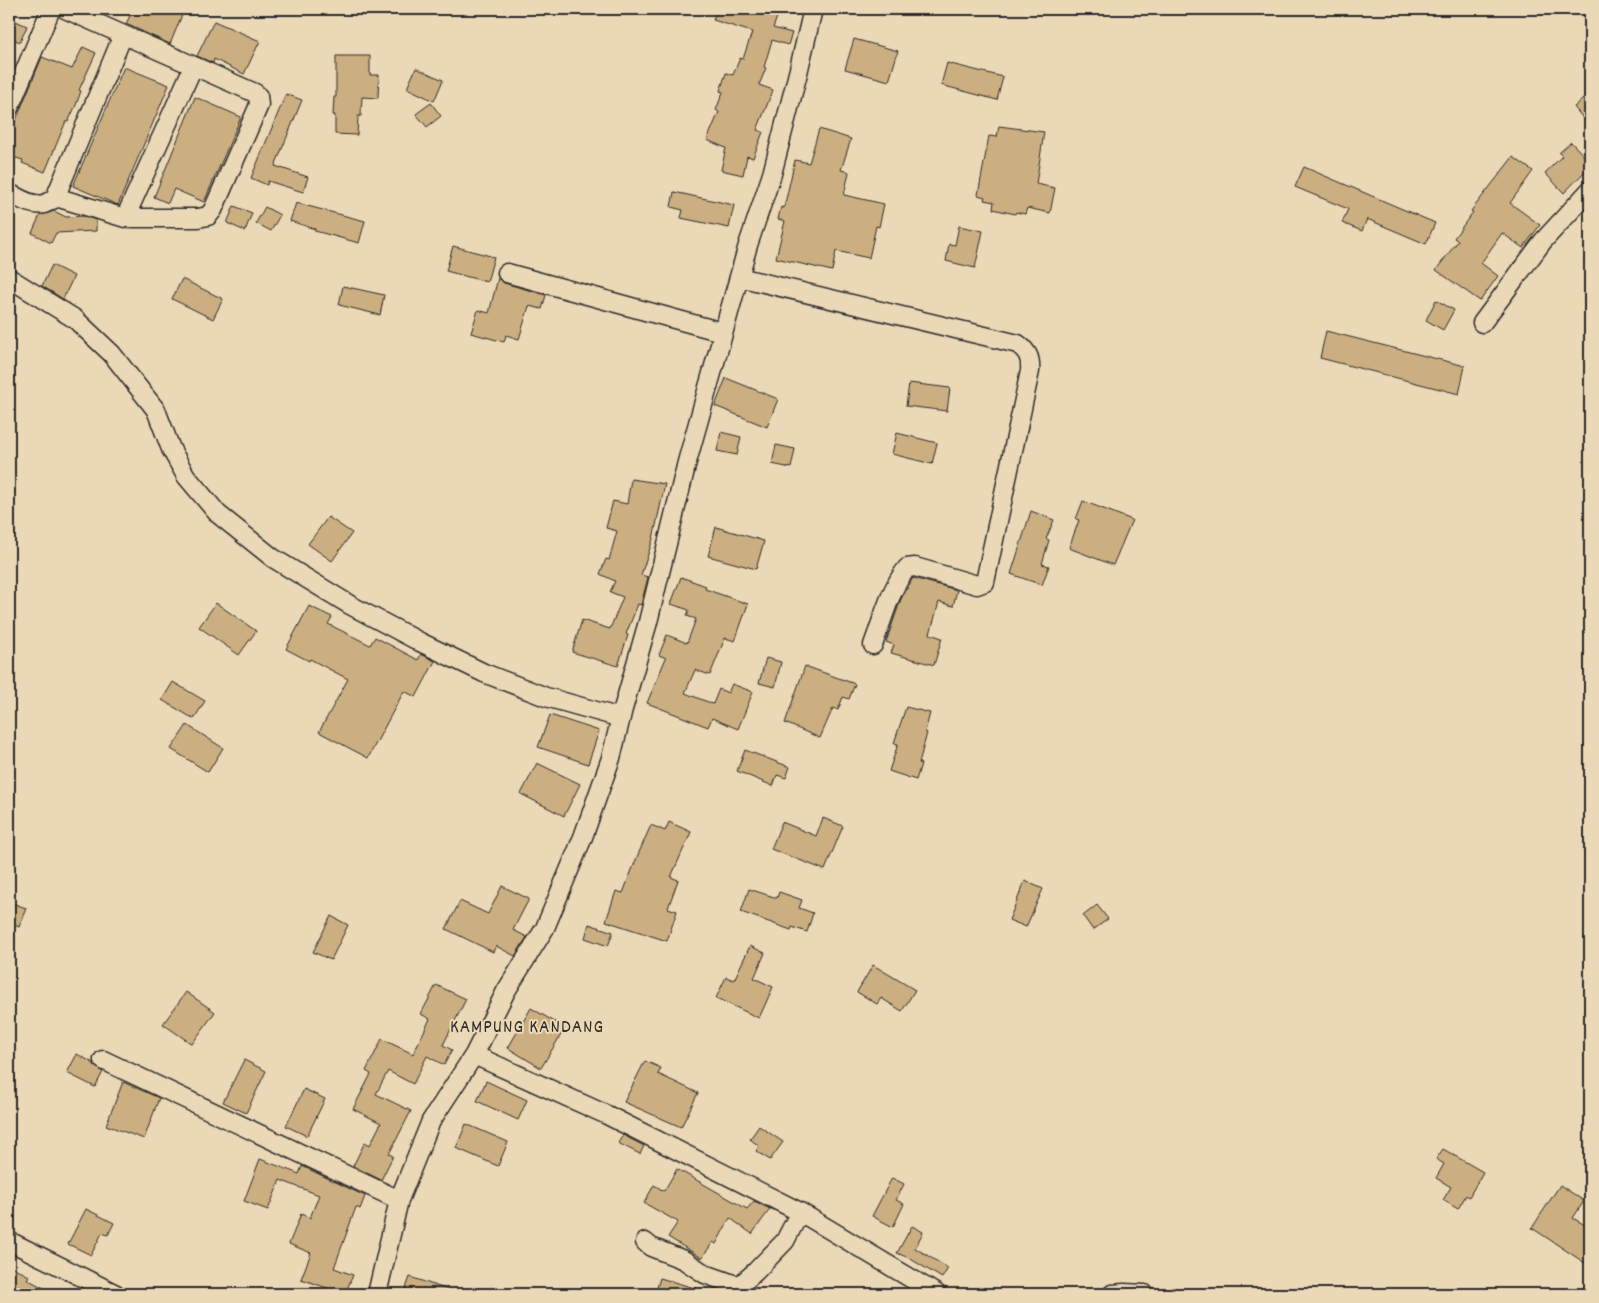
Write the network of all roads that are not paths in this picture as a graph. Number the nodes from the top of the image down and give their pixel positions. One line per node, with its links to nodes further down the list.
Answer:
1 (51, 9): 6 (street)
2 (65, 9): 4 (street)
3 (813, 9): 12 (street)
4 (123, 35): 5 (street); 9 (street)
5 (193, 67): 10 (street); 10 (street)
6 (9, 108)
7 (1590, 190): 14 (street)
8 (9, 193): 9 (street)
9 (55, 198): 10 (street)
10 (125, 218)
11 (507, 273): 15 (street)
12 (739, 277): 15 (street); 16 (street)
13 (9, 278): 17 (street)
14 (1482, 323)
15 (722, 332): 17 (street)
16 (873, 644)
17 (621, 718): 18 (street)
18 (474, 1055): 20 (street); 21 (street)
19 (103, 1060): 20 (street)
20 (399, 1200): 25 (street)
21 (800, 1212): 23 (street); 26 (street)
22 (9, 1240): 24 (street)
23 (645, 1242)
24 (116, 1294)
25 (377, 1294)
26 (937, 1294)
27 (1112, 1294): 28 (street)
28 (1144, 1294)

